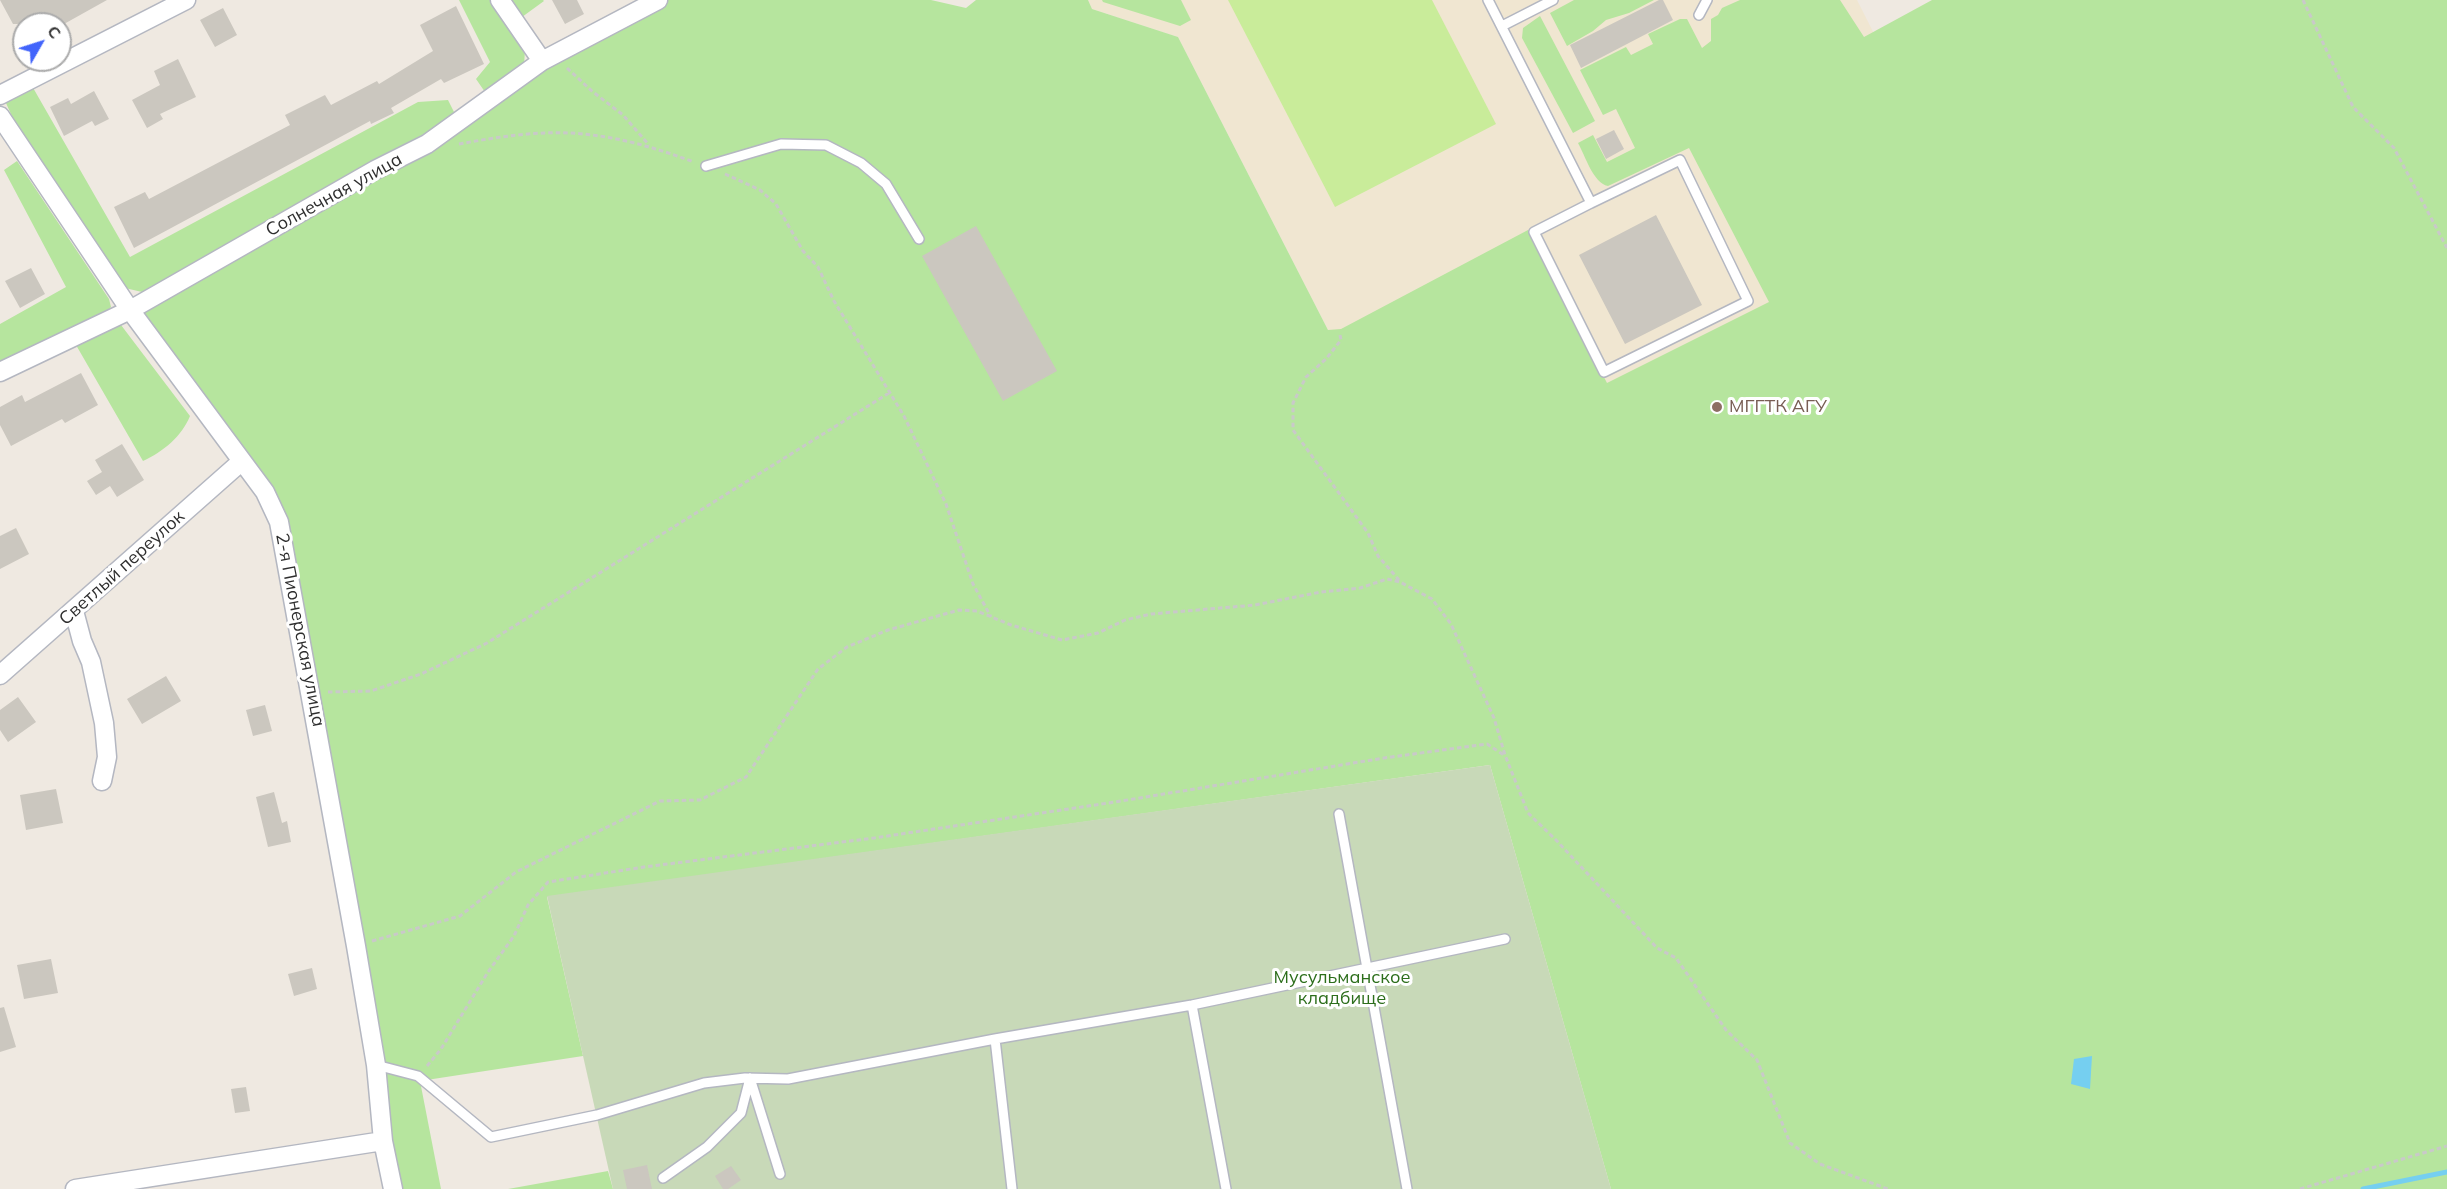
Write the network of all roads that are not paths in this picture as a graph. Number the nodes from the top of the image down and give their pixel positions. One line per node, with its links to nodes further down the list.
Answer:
1 (186, 0): 10 (street)
2 (500, 0): 9 (street)
3 (658, 0): 9 (street, Солнечная улица)
4 (1488, 0): 8 (lane)
5 (1553, 0): 8 (lane)
6 (1707, 0): 7 (lane)
7 (1699, 15)
8 (1502, 26): 13 (lane)
9 (542, 61): 15 (street, Солнечная улица)
10 (0, 95)
11 (0, 116): 15 (street, 2-я Пионерская улица)
12 (706, 166): 14 (lane)
13 (1591, 203): 13 (lane)
14 (919, 239)
15 (130, 310): 16 (street, Солнечная улица); 17 (street, 2-я Пионерская улица)
16 (0, 372)
17 (242, 460): 18 (street, Светлый переулок); 26 (street, 2-я Пионерская улица)
18 (74, 611): 19 (street, Светлый переулок); 20 (street)
19 (0, 675)
20 (102, 781)
21 (1339, 814): 23 (lane)
22 (1505, 939): 23 (lane)
23 (1367, 968): 24 (lane); 36 (lane)
24 (1192, 1005): 25 (lane); 35 (lane)
25 (995, 1039): 27 (lane); 34 (lane)
26 (376, 1065): 27 (lane); 28 (street, 2-я Пионерская улица)
27 (750, 1078): 29 (lane); 30 (lane)
28 (383, 1142): 31 (street); 33 (street, 2-я Пионерская улица)
29 (780, 1174)
30 (663, 1178)
31 (182, 1182): 32 (street)
32 (75, 1189)
33 (393, 1189)
34 (1012, 1189)
35 (1226, 1189)
36 (1407, 1189)

